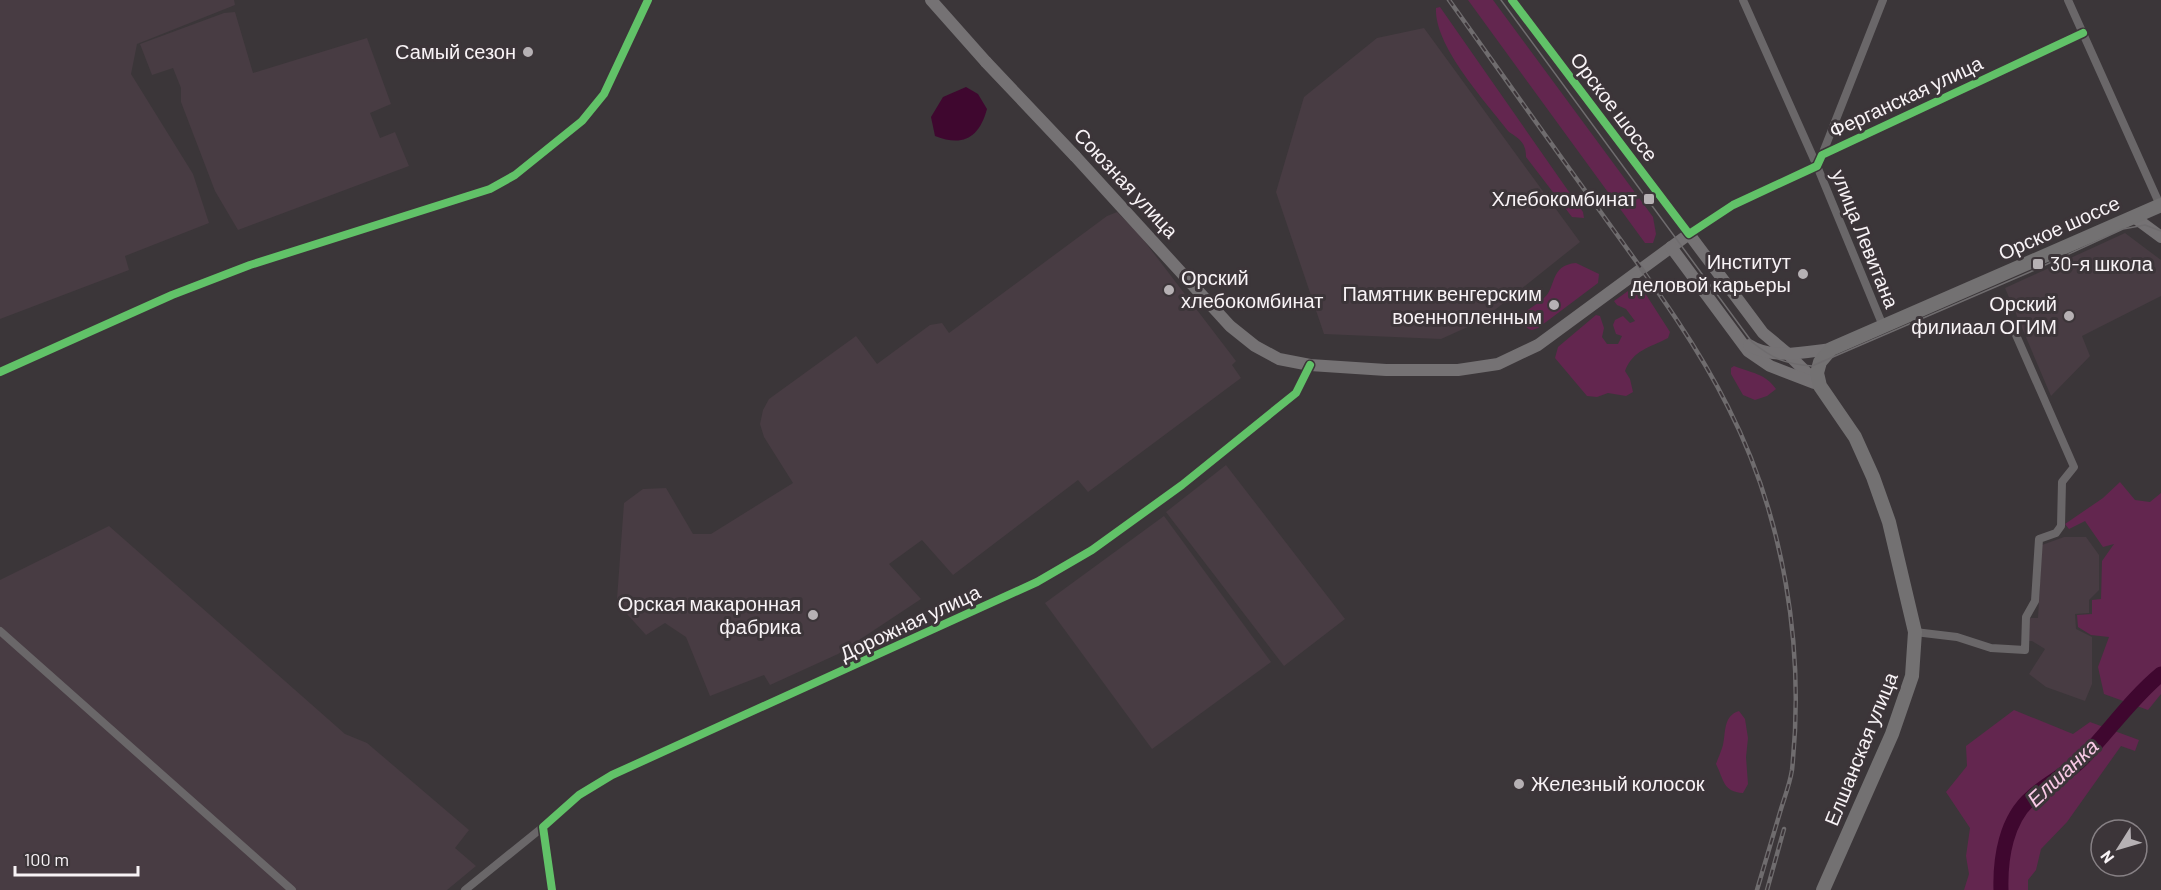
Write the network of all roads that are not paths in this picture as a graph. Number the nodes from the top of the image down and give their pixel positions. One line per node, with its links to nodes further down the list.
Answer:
1 (648, 0): 21 (street)
2 (931, 0): 20 (main road, Союзная улица, bridge)
3 (1512, 0): 12 (street, Орское шоссе)
4 (1743, 0): 9 (street, улица Левитана)
5 (1883, 0): 8 (street)
6 (2068, 0): 7 (street)
7 (2083, 33): 8 (street, Ферганская улица); 10 (street)
8 (1822, 155): 9 (street, Ферганская улица)
9 (1817, 166): 12 (street); 15 (street, улица Левитана)
10 (2158, 209): 11 (main road, Орское шоссе)
11 (2134, 217): 13 (main road); 15 (main road, Орское шоссе)
12 (1689, 234): 14 (main road, Союзная улица); 19 (main road, Орское шоссе)
13 (2161, 237)
14 (1671, 247): 17 (main road); 20 (main road, Союзная улица)
15 (1883, 326): 18 (main road, Орское шоссе)
16 (2016, 334): 24 (street)
17 (1738, 338): 19 (main road); 22 (main road)
18 (1831, 349): 19 (main road, Орское шоссе); 22 (main road)
19 (1787, 353): 22 (main road)
20 (1310, 365): 25 (street, Дорожная улица)
21 (0, 372)
22 (1820, 386): 24 (main road, Елшанская улица)
23 (0, 631): 26 (street)
24 (1915, 632): 29 (main road, Елшанская улица)
25 (543, 828): 27 (street, Дорожная улица); 28 (street)
26 (292, 890)
27 (465, 890)
28 (552, 890)
29 (1823, 890)

